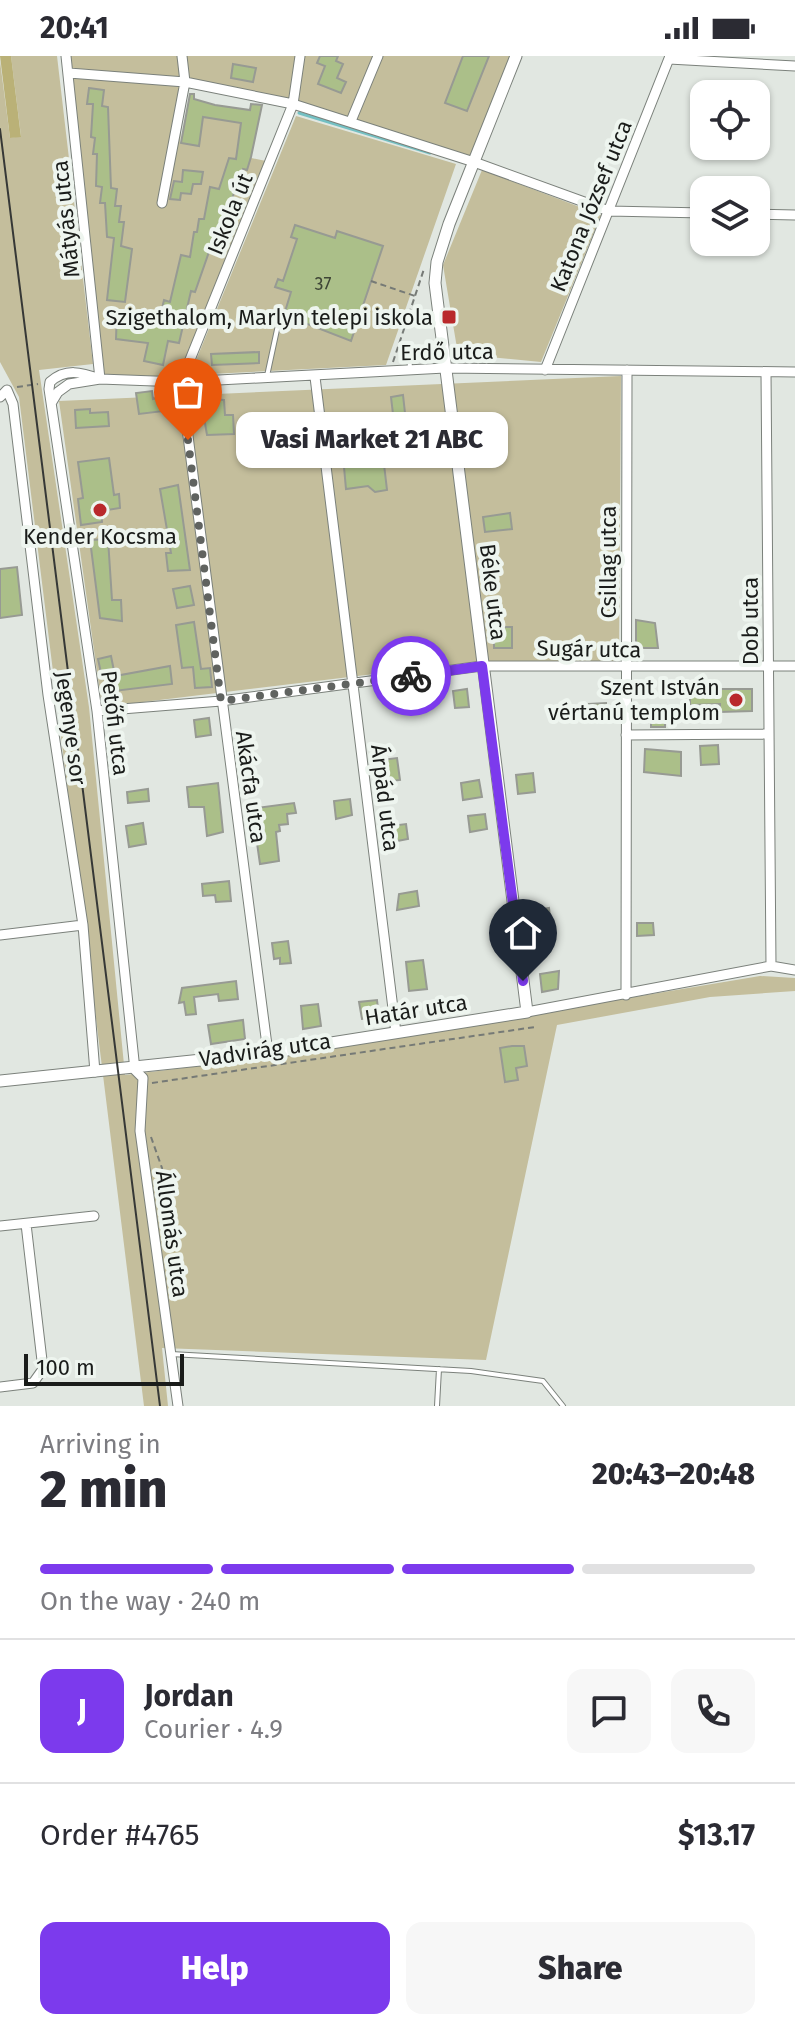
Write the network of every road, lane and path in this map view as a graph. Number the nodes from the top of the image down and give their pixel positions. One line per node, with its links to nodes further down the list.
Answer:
1 (66, 56): 8 (street, Mátyás utca)
2 (182, 56): 9 (street)
3 (300, 56): 10 (street, Iskola út)
4 (378, 56): 11 (street)
5 (516, 56): 12 (street, Béke utca)
6 (669, 58): 7 (street); 14 (street, Katona József utca)
7 (795, 66)
8 (69, 73): 9 (street); 29 (street, Mátyás utca)
9 (185, 82): 10 (street); 13 (street)
10 (293, 104): 11 (street); 31 (street, Iskola út)
11 (351, 121): 12 (street)
12 (474, 162): 14 (street); 22 (street, Béke utca)
13 (162, 203)
14 (609, 211): 15 (street); 24 (street, Katona József utca)
15 (690, 213)
16 (770, 214): 17 (street)
17 (795, 215)
18 (371, 281): 19 (path)
19 (415, 296)
20 (278, 325): 30 (lane)
21 (409, 351): 23 (lane)
22 (445, 368): 23 (street, Erdő utca); 24 (street, Erdő utca); 37 (street, Béke utca)
23 (410, 369): 28 (street, Erdő utca)
24 (545, 370): 25 (street, Erdő utca)
25 (627, 370): 27 (street, Erdő utca); 40 (street, Csillag utca)
26 (795, 372): 27 (street, Erdő utca)
27 (766, 373): 38 (street, Dob utca)
28 (315, 377): 30 (street, Erdő utca); 41 (street, Árpád utca)
29 (100, 379): 31 (street, Erdő utca); 34 (street, Erdő utca); 36 (street, Erdő utca)
30 (267, 379): 31 (street, Erdő utca)
31 (181, 382): 42 (street, Akácfa utca)
32 (36, 384): 33 (path)
33 (22, 386)
34 (49, 386): 36 (street, Petőfi utca)
35 (4, 394): 46 (street, Jegenye sor)
36 (51, 405): 43 (street, Petőfi utca)
37 (482, 666): 40 (street, Sugár utca); 41 (street, Sugár utca); 51 (street, Béke utca)
38 (769, 666): 39 (street, Sugár utca); 40 (street, Sugár utca); 44 (street, Dob utca)
39 (795, 666)
40 (626, 668): 45 (street, Csillag utca)
41 (352, 684): 42 (street, Sugár utca); 53 (street, Árpád utca)
42 (221, 701): 43 (street, Sugár utca); 54 (street, Akácfa utca)
43 (97, 711): 55 (street, Petőfi utca)
44 (768, 734): 45 (street); 48 (street, Dob utca)
45 (626, 735): 50 (street, Csillag utca)
46 (83, 925): 47 (street); 56 (street, Jegenye sor)
47 (0, 935)
48 (771, 966): 49 (street, Határ utca); 50 (street, Határ utca)
49 (795, 970)
50 (626, 995): 51 (street, Határ utca)
51 (527, 1012): 53 (street, Határ utca)
52 (535, 1027): 58 (path, Vadvirág utca)
53 (396, 1033): 54 (street, Határ utca)
54 (268, 1053): 55 (street, Határ utca)
55 (135, 1070): 56 (street, Határ utca); 58 (street)
56 (95, 1072): 57 (street, Határ utca)
57 (0, 1081)
58 (143, 1084): 62 (street, Állomás utca)
59 (94, 1216): 60 (street)
60 (26, 1224): 61 (street); 64 (street)
61 (0, 1226)
62 (171, 1354): 63 (lane); 65 (street, Állomás utca)
63 (439, 1369): 66 (lane); 67 (lane)
64 (0, 1387)
65 (178, 1406)
66 (437, 1406)
67 (563, 1406)

